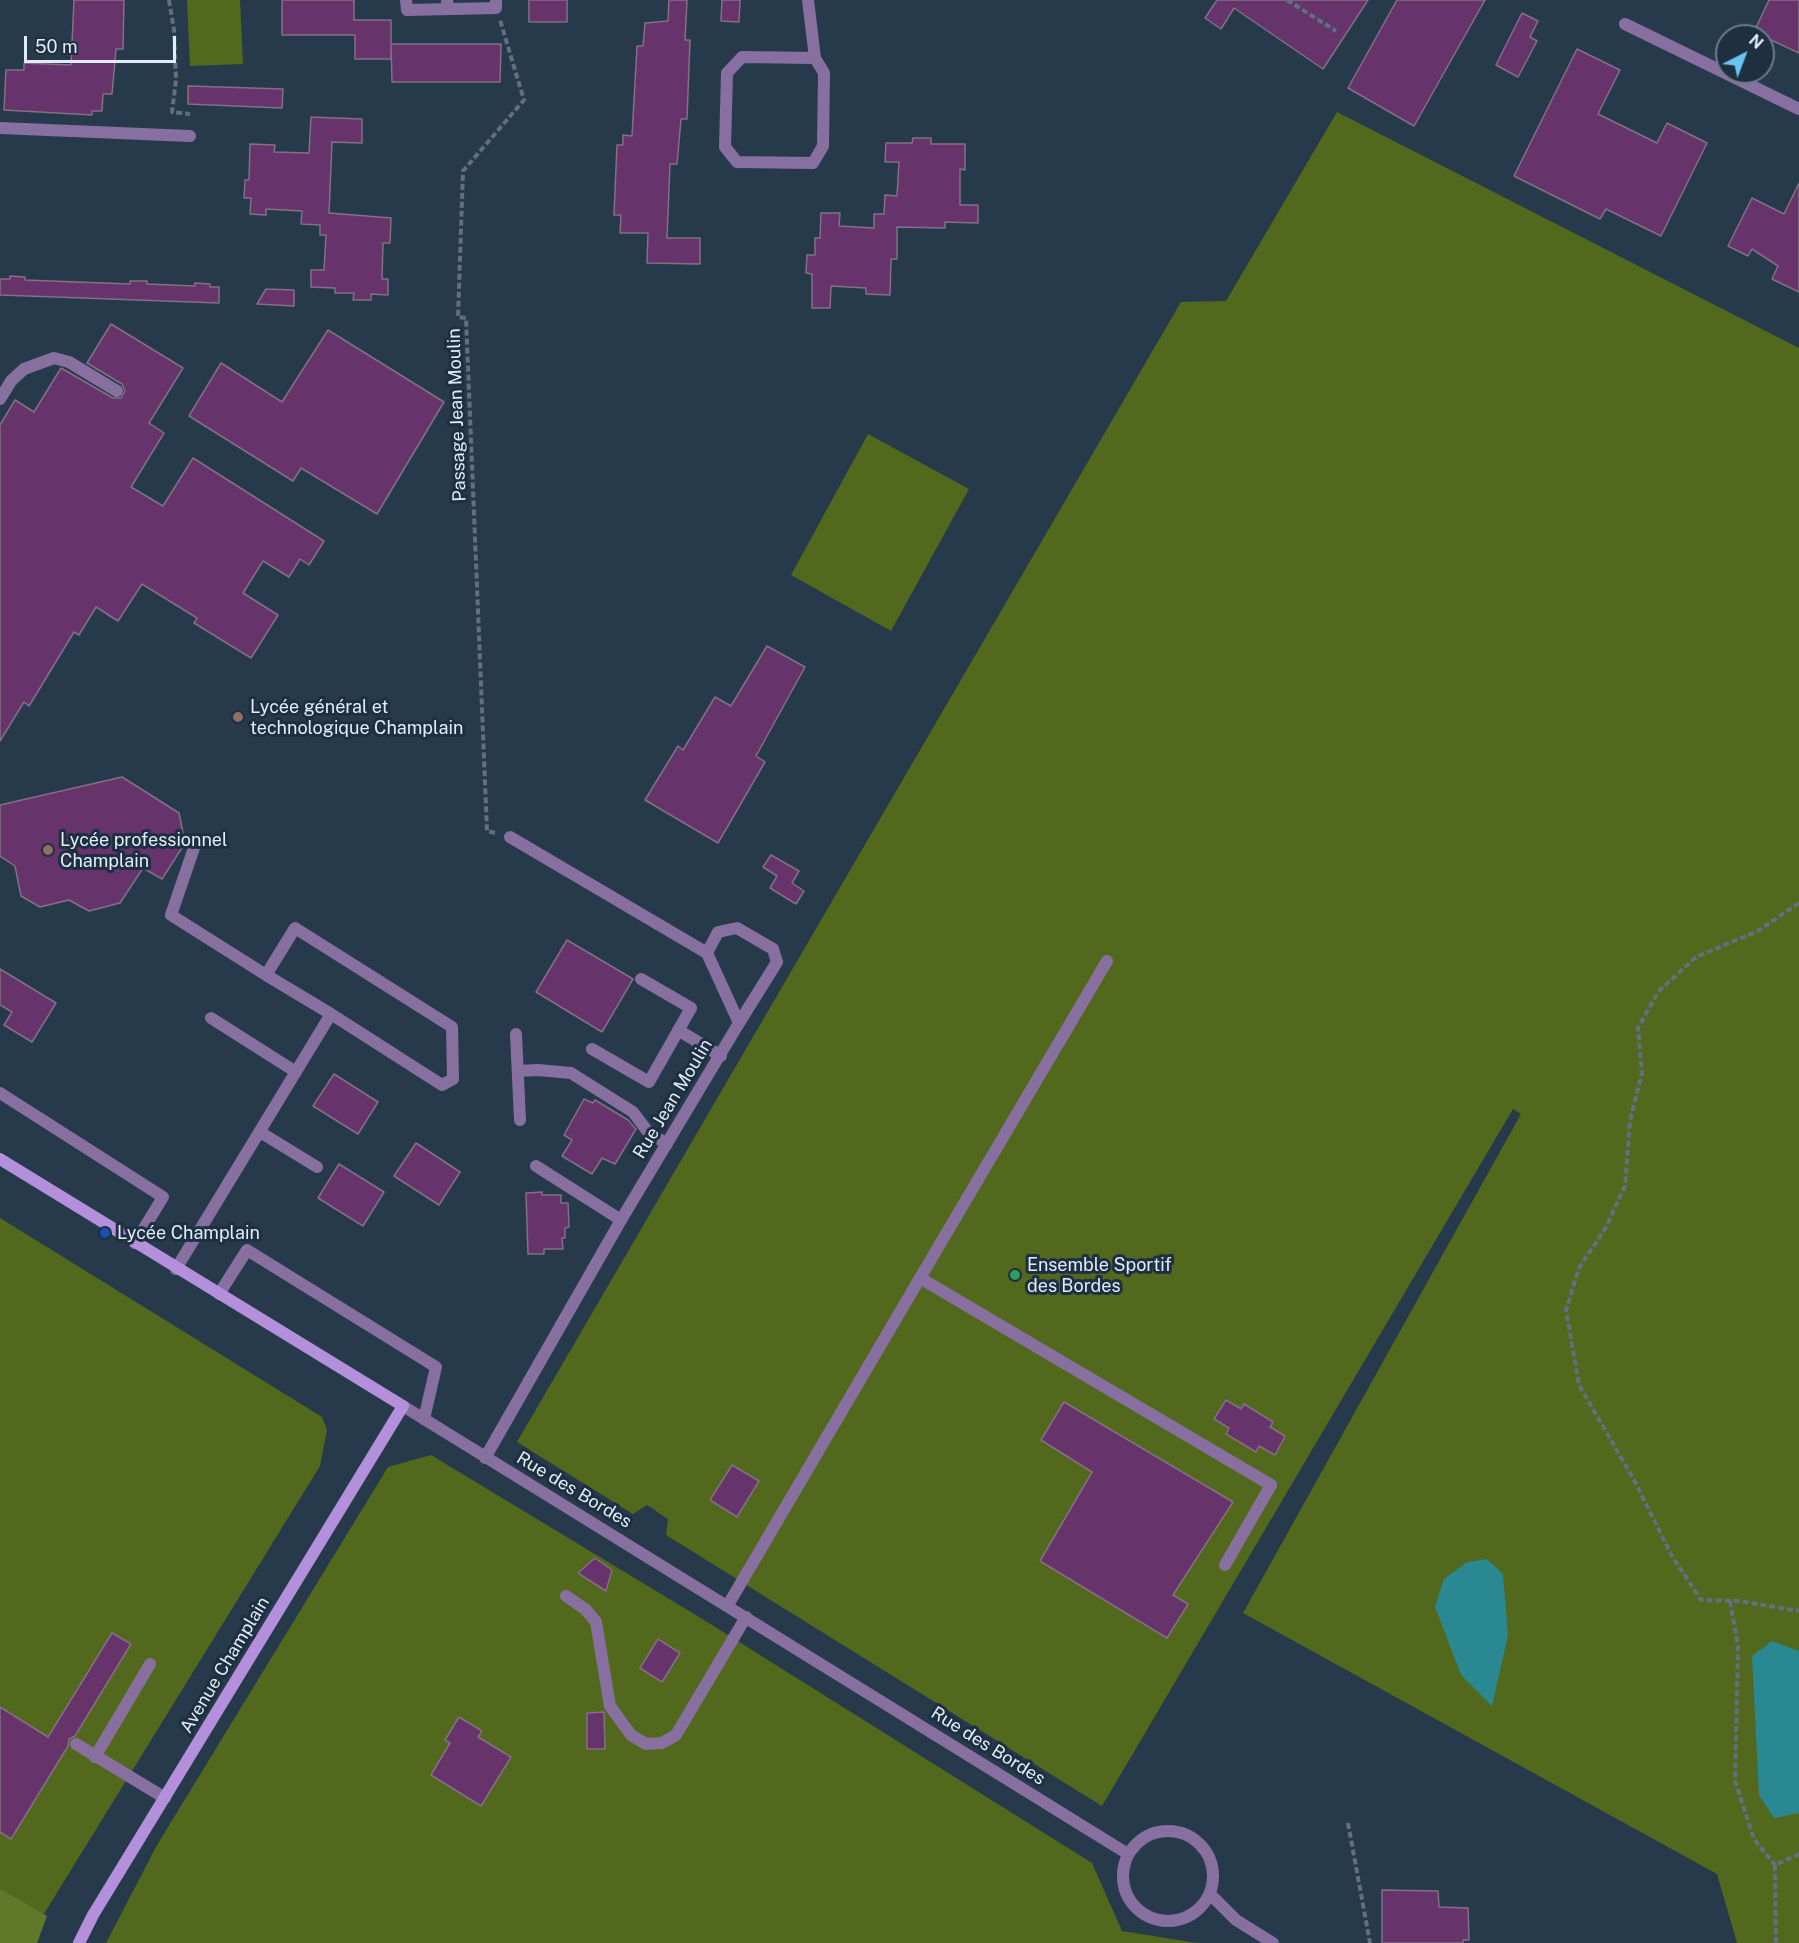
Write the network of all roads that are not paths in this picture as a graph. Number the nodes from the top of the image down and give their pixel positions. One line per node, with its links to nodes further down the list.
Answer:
1 (406, 0): 4 (street)
2 (808, 0): 6 (street)
3 (496, 4): 4 (street)
4 (448, 5)
5 (1624, 24): 7 (street)
6 (815, 58): 6 (street)
7 (1799, 109)
8 (0, 128): 9 (street)
9 (190, 136)
10 (117, 391): 11 (street)
11 (0, 399)
12 (510, 837): 14 (street)
13 (194, 848): 16 (street)
14 (707, 953): 20 (street); 20 (street, Rue Jean Moulin)
15 (1107, 961): 37 (street)
16 (266, 975): 18 (street); 18 (street)
17 (642, 979): 21 (street)
18 (331, 1014): 26 (street)
19 (211, 1018): 26 (street)
20 (739, 1023): 24 (street, Rue Jean Moulin)
21 (678, 1030): 23 (street); 24 (street)
22 (516, 1034): 25 (street)
23 (592, 1049)
24 (721, 1056): 30 (street, Rue Jean Moulin)
25 (518, 1071): 28 (street); 30 (street)
26 (296, 1072): 29 (street)
27 (0, 1092): 35 (street)
28 (520, 1120)
29 (260, 1132): 33 (street); 36 (street)
30 (667, 1144): 34 (street, Rue Jean Moulin)
31 (0, 1159): 35 (street, Rue des Bordes)
32 (536, 1166): 34 (street)
33 (317, 1167)
34 (621, 1220): 41 (street, Rue Jean Moulin)
35 (135, 1243): 36 (street, Rue des Bordes)
36 (176, 1269): 38 (street, Rue des Bordes)
37 (920, 1278): 42 (street); 44 (street)
38 (219, 1294): 39 (street, Rue des Bordes); 40 (street)
39 (403, 1406): 40 (street, Rue des Bordes); 49 (street, Avenue Champlain)
40 (424, 1419): 41 (street, Rue des Bordes)
41 (485, 1458): 44 (street, Rue des Bordes)
42 (1225, 1565)
43 (566, 1596): 45 (street)
44 (728, 1605): 45 (street, Rue des Bordes)
45 (746, 1617): 50 (street, Rue des Bordes)
46 (150, 1664): 48 (street)
47 (76, 1744): 48 (street)
48 (95, 1757): 49 (street)
49 (165, 1798): 52 (street, Avenue Champlain)
50 (1128, 1854): 51 (street); 51 (street)
51 (1210, 1894): 53 (street)
52 (79, 1943)
53 (1273, 1943)

